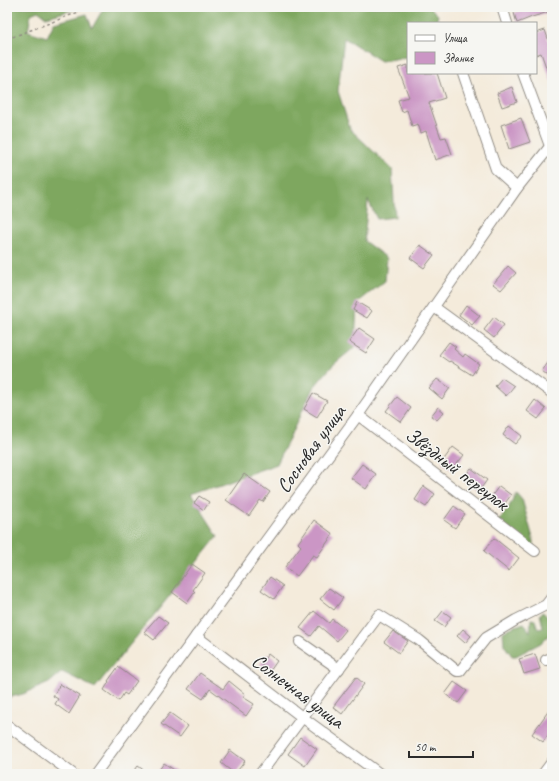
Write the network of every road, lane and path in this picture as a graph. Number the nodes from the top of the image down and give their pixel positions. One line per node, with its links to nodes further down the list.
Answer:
1 (92, 7): 4 (path)
2 (502, 7): 3 (street)
3 (507, 22)
4 (7, 39)
5 (463, 74): 8 (street)
6 (524, 74): 7 (street)
7 (551, 145): 8 (street, Сосновая улица)
8 (517, 188): 9 (street, Сосновая улица)
9 (434, 307): 10 (street); 11 (street, Сосновая улица)
10 (552, 394)
11 (358, 416): 12 (street, Звёздный переулок); 14 (street, Сосновая улица)
12 (535, 551)
13 (550, 604): 16 (street)
14 (196, 636): 17 (street, Солнечная улица); 21 (street, Сосновая улица)
15 (300, 642): 16 (street)
16 (339, 669): 17 (street)
17 (302, 717): 22 (street); 23 (street, Солнечная улица)
18 (7, 725): 20 (street)
19 (552, 762): 24 (street)
20 (73, 774)
21 (95, 774)
22 (260, 774)
23 (380, 774)
24 (543, 774)

